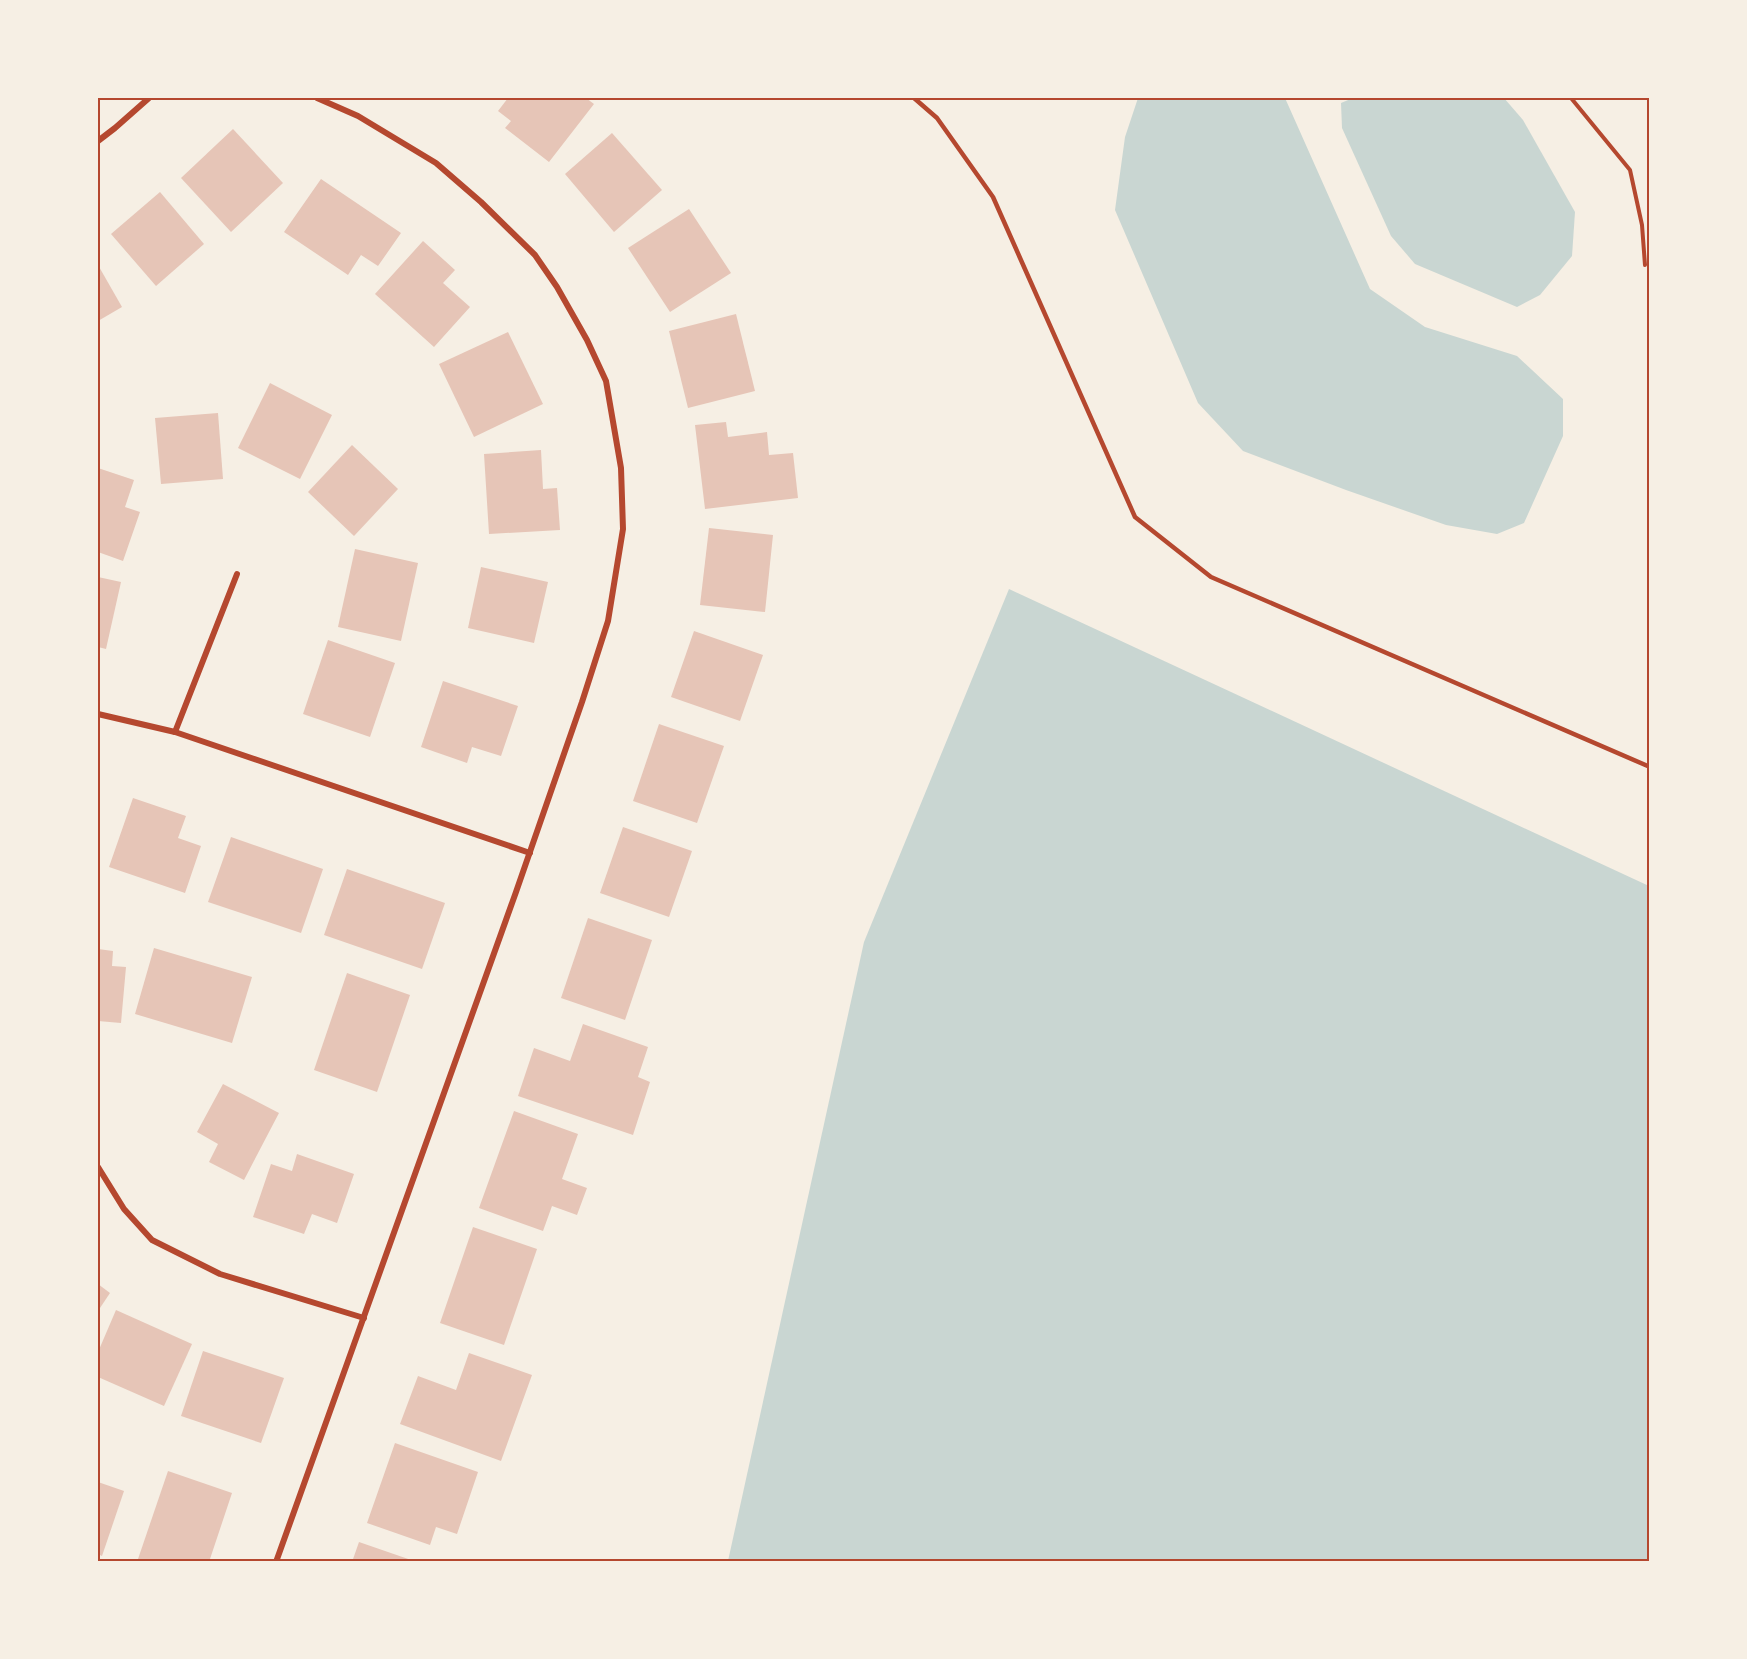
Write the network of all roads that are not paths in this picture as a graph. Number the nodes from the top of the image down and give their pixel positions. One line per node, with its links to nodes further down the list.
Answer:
1 (149, 98): 4 (street)
2 (317, 98): 9 (street)
3 (914, 98): 8 (lane)
4 (98, 141)
5 (237, 574): 7 (street)
6 (98, 714): 7 (street)
7 (175, 732): 9 (street)
8 (1650, 767)
9 (530, 853): 11 (street)
10 (98, 1167): 11 (street)
11 (364, 1318): 12 (street)
12 (276, 1562)

